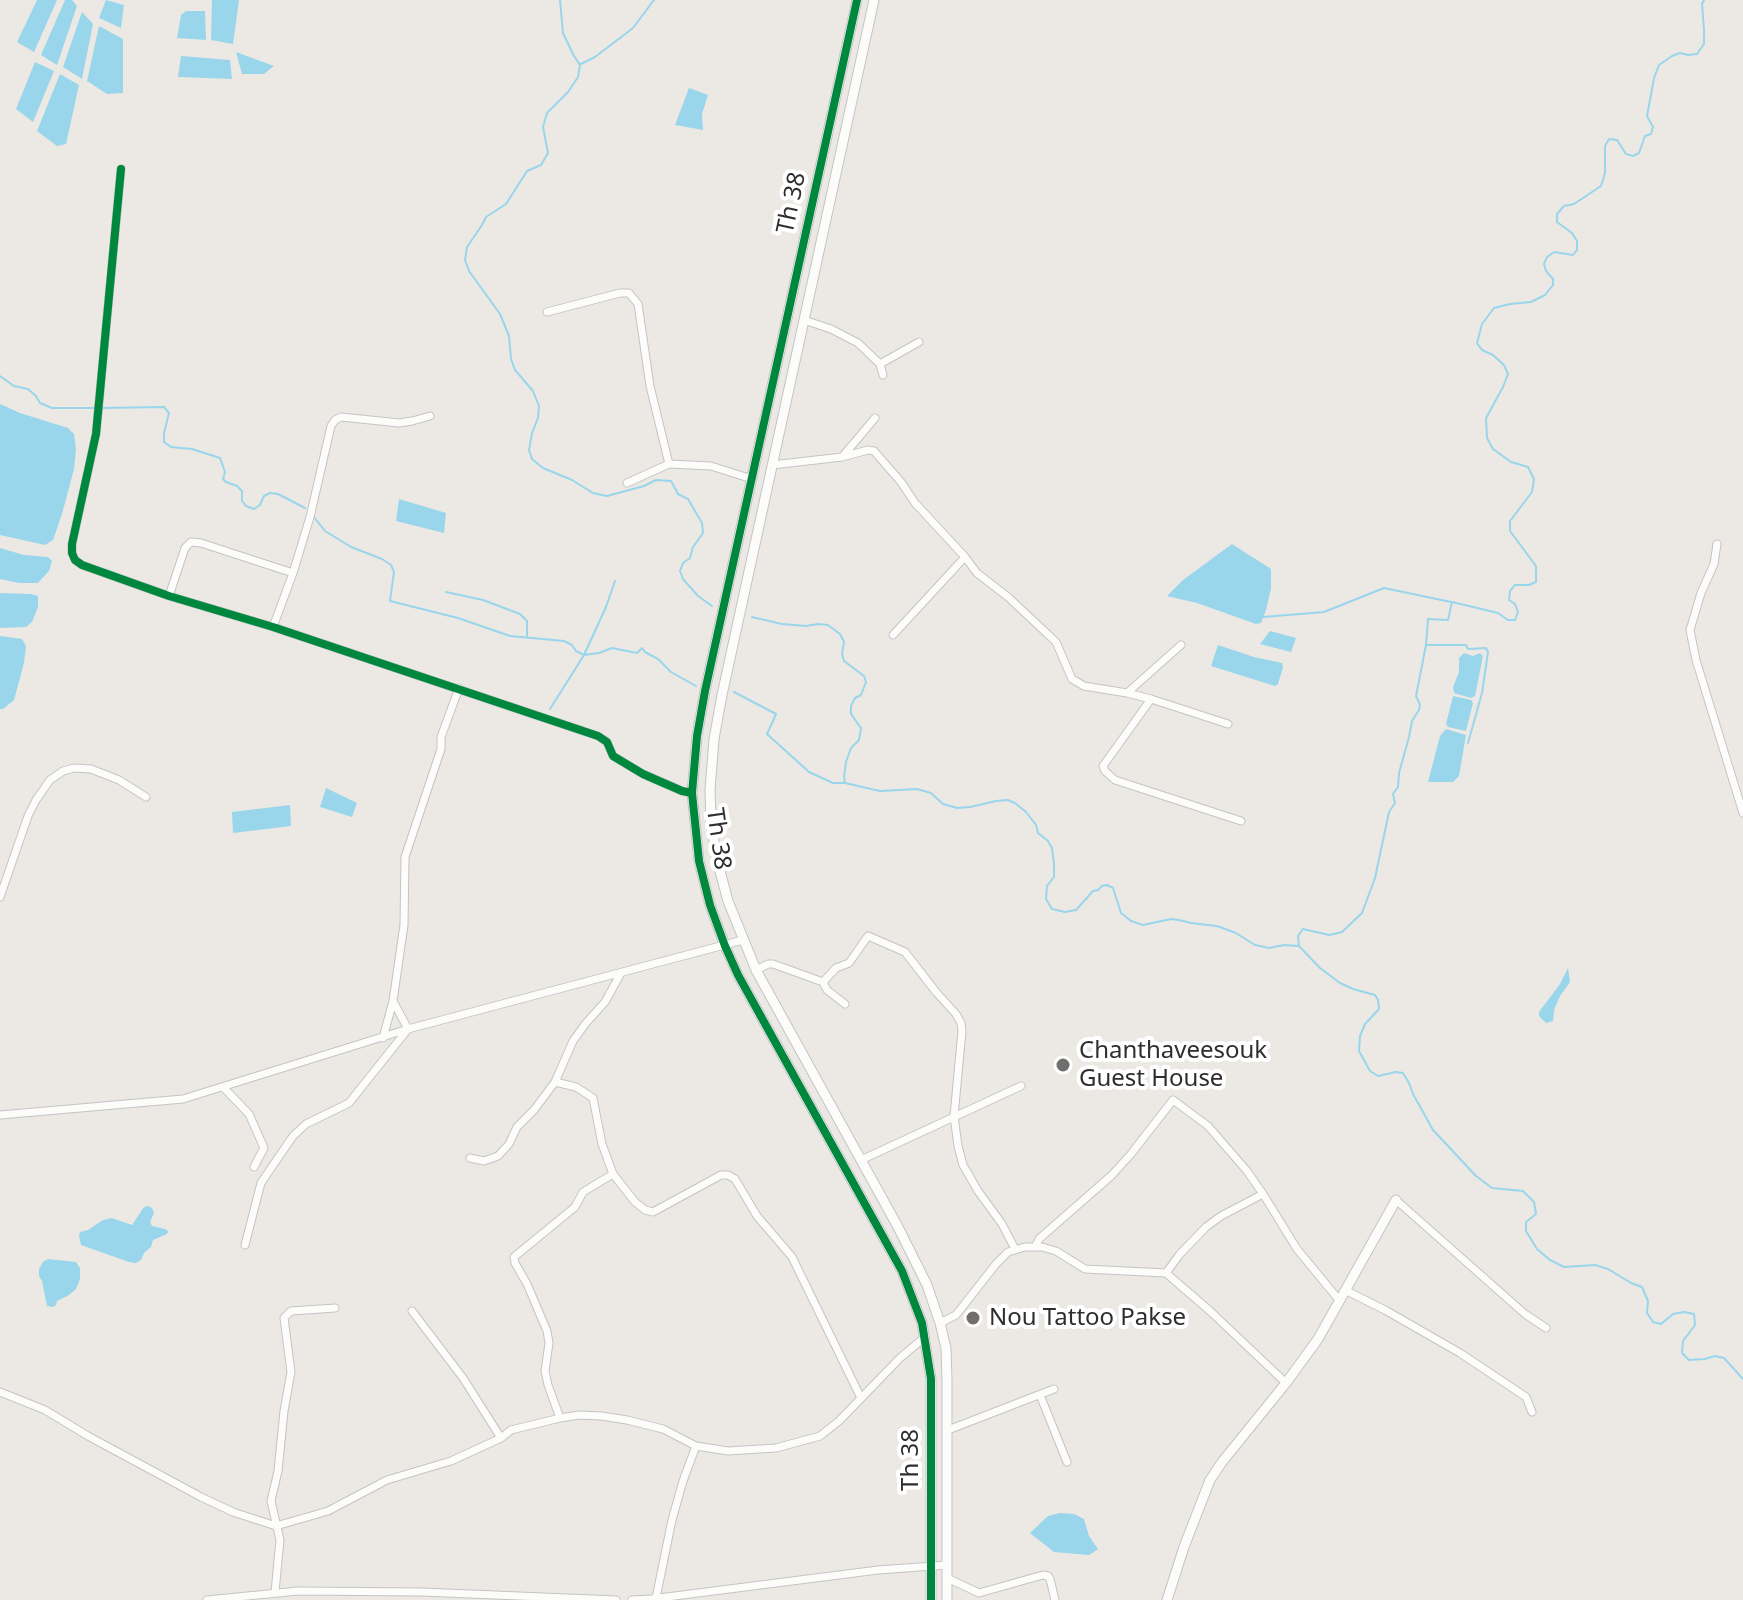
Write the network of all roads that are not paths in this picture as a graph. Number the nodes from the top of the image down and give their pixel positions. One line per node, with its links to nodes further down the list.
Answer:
1 (857, 0): 2 (street); 14 (street, Th 38)
2 (873, 2): 5 (street, Th 38)
3 (121, 169): 21 (street)
4 (547, 312): 12 (street)
5 (804, 320): 7 (street); 13 (street, Th 38)
6 (919, 342): 7 (street)
7 (880, 364): 8 (street)
8 (883, 375)
9 (430, 416): 20 (street)
10 (875, 418): 11 (street)
11 (842, 457): 13 (street); 19 (street)
12 (669, 464): 14 (street); 15 (street)
13 (772, 465): 17 (street, Th 38)
14 (752, 479): 16 (street, Th 38)
15 (627, 483)
16 (739, 536): 17 (street); 29 (street, Th 38)
17 (754, 542): 34 (street, Th 38)
18 (1717, 544): 31 (street)
19 (965, 557): 23 (street); 26 (street)
20 (293, 573): 21 (street); 22 (street)
21 (169, 596): 22 (street)
22 (273, 627): 25 (street)
23 (893, 635)
24 (1181, 645): 26 (street)
25 (459, 688): 29 (street); 39 (street)
26 (1127, 693): 27 (street)
27 (1151, 699): 28 (street); 32 (street)
28 (1228, 724)
29 (692, 793): 35 (street, Th 38)
30 (146, 797): 33 (street)
31 (1743, 813)
32 (1241, 821)
33 (0, 897)
34 (743, 940): 35 (street); 36 (street, Th 38)
35 (725, 946): 37 (street); 59 (street, Th 38)
36 (756, 970): 38 (street); 49 (street, Th 38)
37 (621, 973): 41 (street); 43 (street)
38 (823, 982): 40 (street); 47 (street)
39 (393, 1001): 41 (street); 42 (street)
40 (845, 1004)
41 (408, 1029): 42 (street); 54 (street)
42 (383, 1038): 45 (street)
43 (555, 1082): 48 (street); 51 (street)
44 (1021, 1086): 47 (street)
45 (223, 1087): 46 (street); 50 (street)
46 (0, 1115)
47 (954, 1116): 49 (street); 56 (street)
48 (470, 1158)
49 (861, 1160): 58 (street, Th 38)
50 (254, 1167)
51 (613, 1174): 70 (street); 72 (street)
52 (1263, 1194): 55 (street); 57 (street); 60 (street)
53 (1396, 1200): 60 (street); 64 (street)
54 (245, 1245)
55 (1035, 1247): 56 (street); 57 (street)
56 (1015, 1249): 63 (street)
57 (1166, 1273): 66 (street)
58 (927, 1285): 59 (street); 63 (street, Th 38)
59 (911, 1293): 65 (street, Th 38)
60 (1342, 1295): 66 (street); 71 (street)
61 (335, 1308): 77 (street)
62 (412, 1311): 74 (street)
63 (940, 1323): 73 (street, Th 38)
64 (1546, 1328)
65 (925, 1337): 70 (street); 79 (street, Th 38)
66 (1286, 1383): 90 (street)
67 (1054, 1389): 69 (street)
68 (0, 1392): 77 (street)
69 (1040, 1395): 73 (street); 76 (street)
70 (861, 1398): 75 (street)
71 (1532, 1412)
72 (560, 1418): 74 (street); 75 (street)
73 (948, 1430): 78 (street, Th 38)
74 (501, 1438): 77 (street)
75 (696, 1446): 83 (street)
76 (1067, 1462)
77 (276, 1526): 81 (street)
78 (947, 1565): 79 (street); 80 (street, Th 38)
79 (931, 1566): 83 (street); 87 (street, Th 38)
80 (947, 1578): 88 (street, Th 38); 89 (street)
81 (275, 1592): 82 (street); 84 (street)
82 (298, 1595): 85 (street)
83 (653, 1599): 86 (street)
84 (207, 1600)
85 (616, 1600)
86 (632, 1600)
87 (931, 1600)
88 (947, 1600)
89 (1055, 1600)
90 (1167, 1600)

